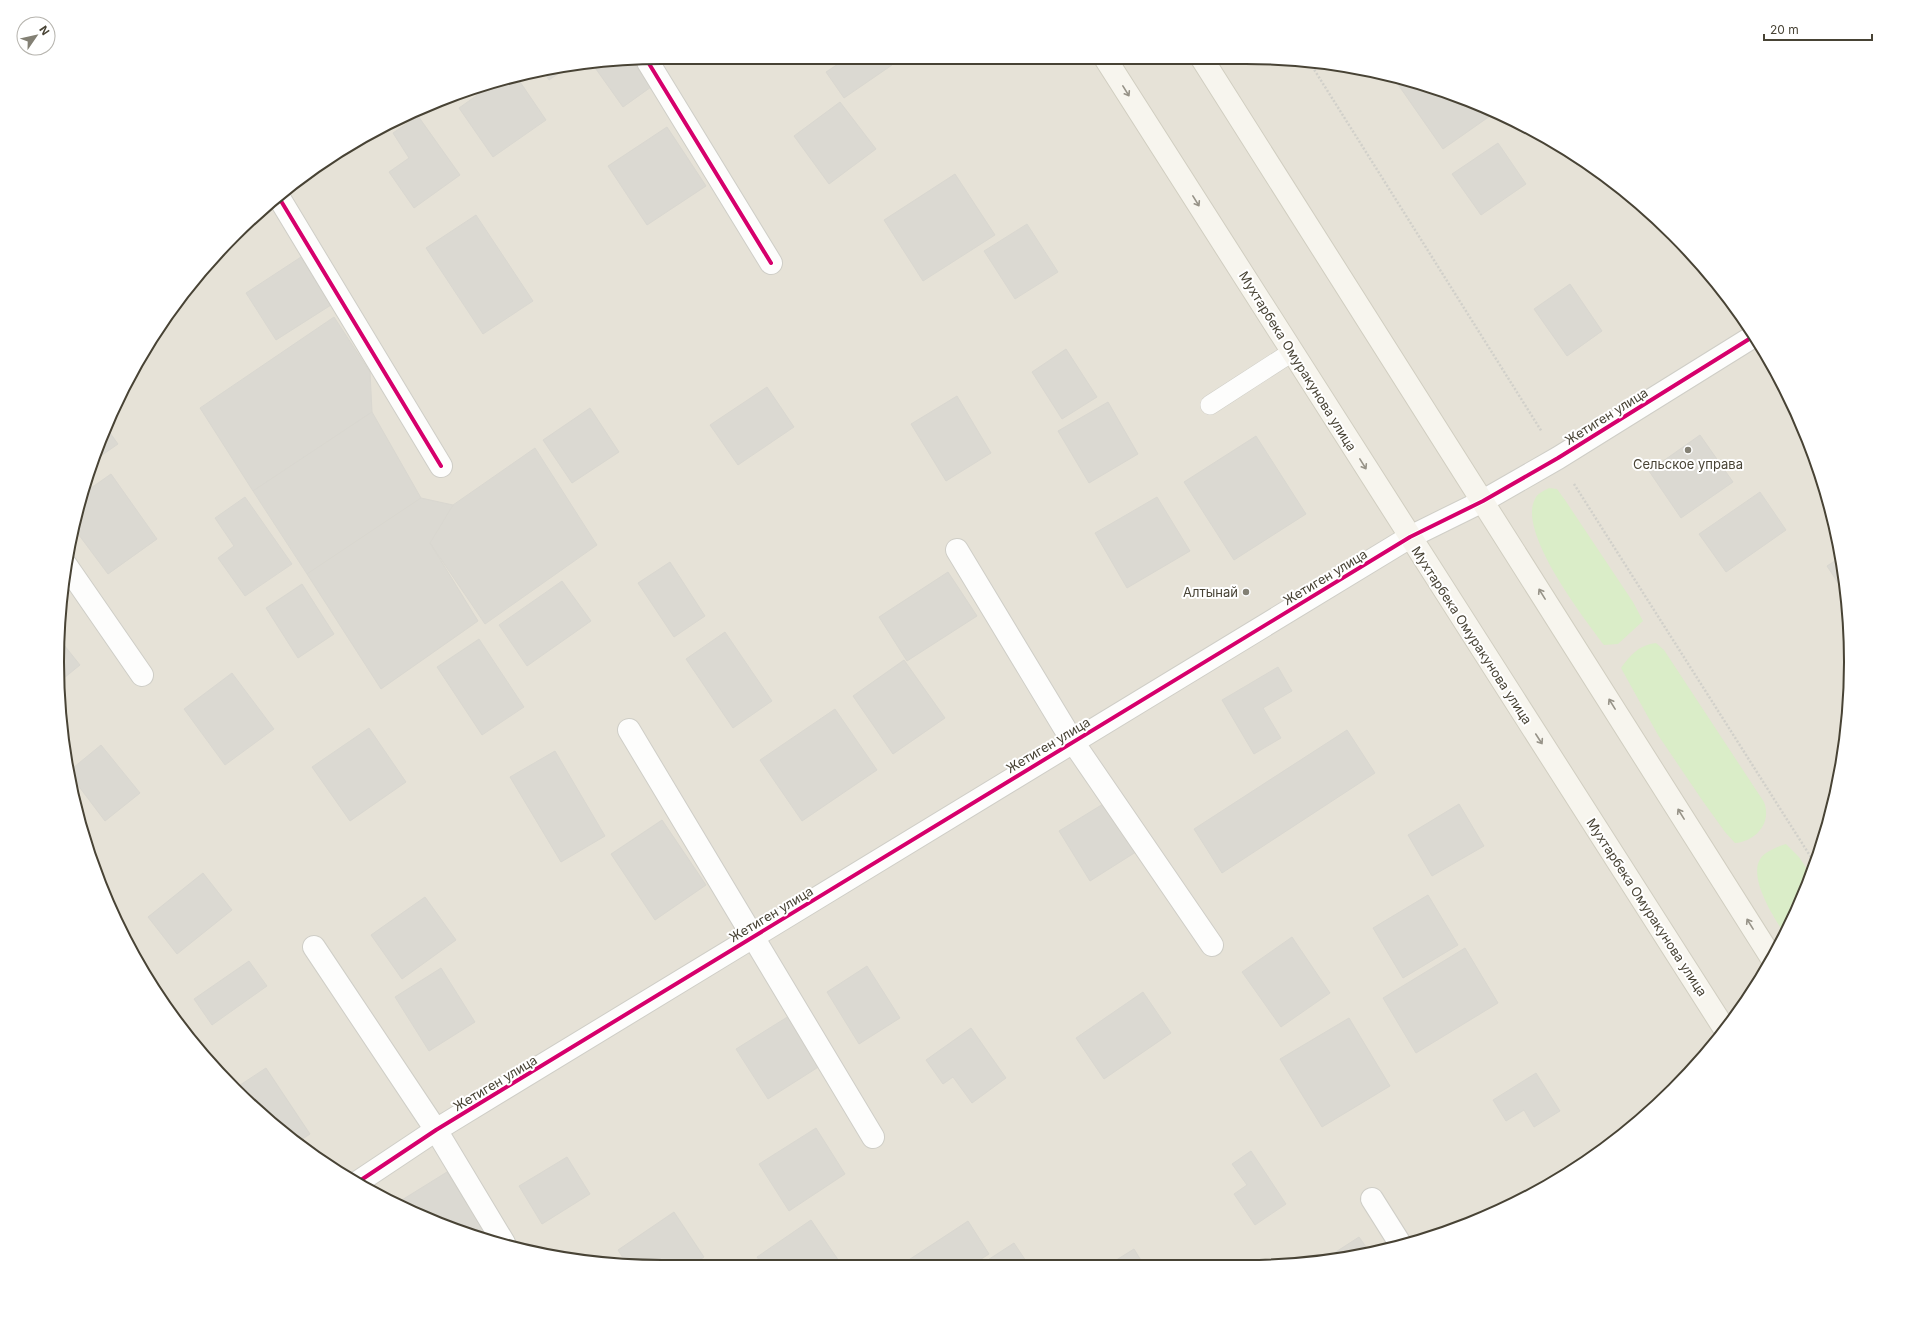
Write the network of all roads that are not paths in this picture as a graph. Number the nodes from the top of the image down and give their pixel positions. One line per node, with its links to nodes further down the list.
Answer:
1 (649, 64): 5 (street)
2 (1109, 64): 7 (main road, Мухтарбека Омуракунова улица, one-way to 7)
3 (1205, 64): 10 (main road)
4 (281, 201): 9 (street)
5 (771, 263)
6 (1749, 339): 10 (street, Жетиген улица)
7 (1292, 352): 8 (lane); 11 (main road, Мухтарбека Омуракунова улица, one-way to 11)
8 (1210, 405)
9 (441, 466)
10 (1483, 500): 11 (street, Жетиген улица); 20 (main road, one-way to 10)
11 (1410, 537): 16 (street, Жетиген улица); 21 (main road, Мухтарбека Омуракунова улица, one-way to 21)
12 (957, 550): 16 (street)
13 (71, 572): 14 (street)
14 (142, 675)
15 (629, 730): 17 (street)
16 (1073, 742): 17 (street, Жетиген улица); 18 (street)
17 (754, 936): 22 (street, Жетиген улица); 23 (street)
18 (1212, 945)
19 (314, 947): 22 (street)
20 (1768, 953)
21 (1721, 1024)
22 (436, 1130): 24 (street, Жетиген улица); 26 (street)
23 (873, 1138)
24 (362, 1179)
25 (1372, 1199): 27 (street)
26 (501, 1238)
27 (1398, 1241)

